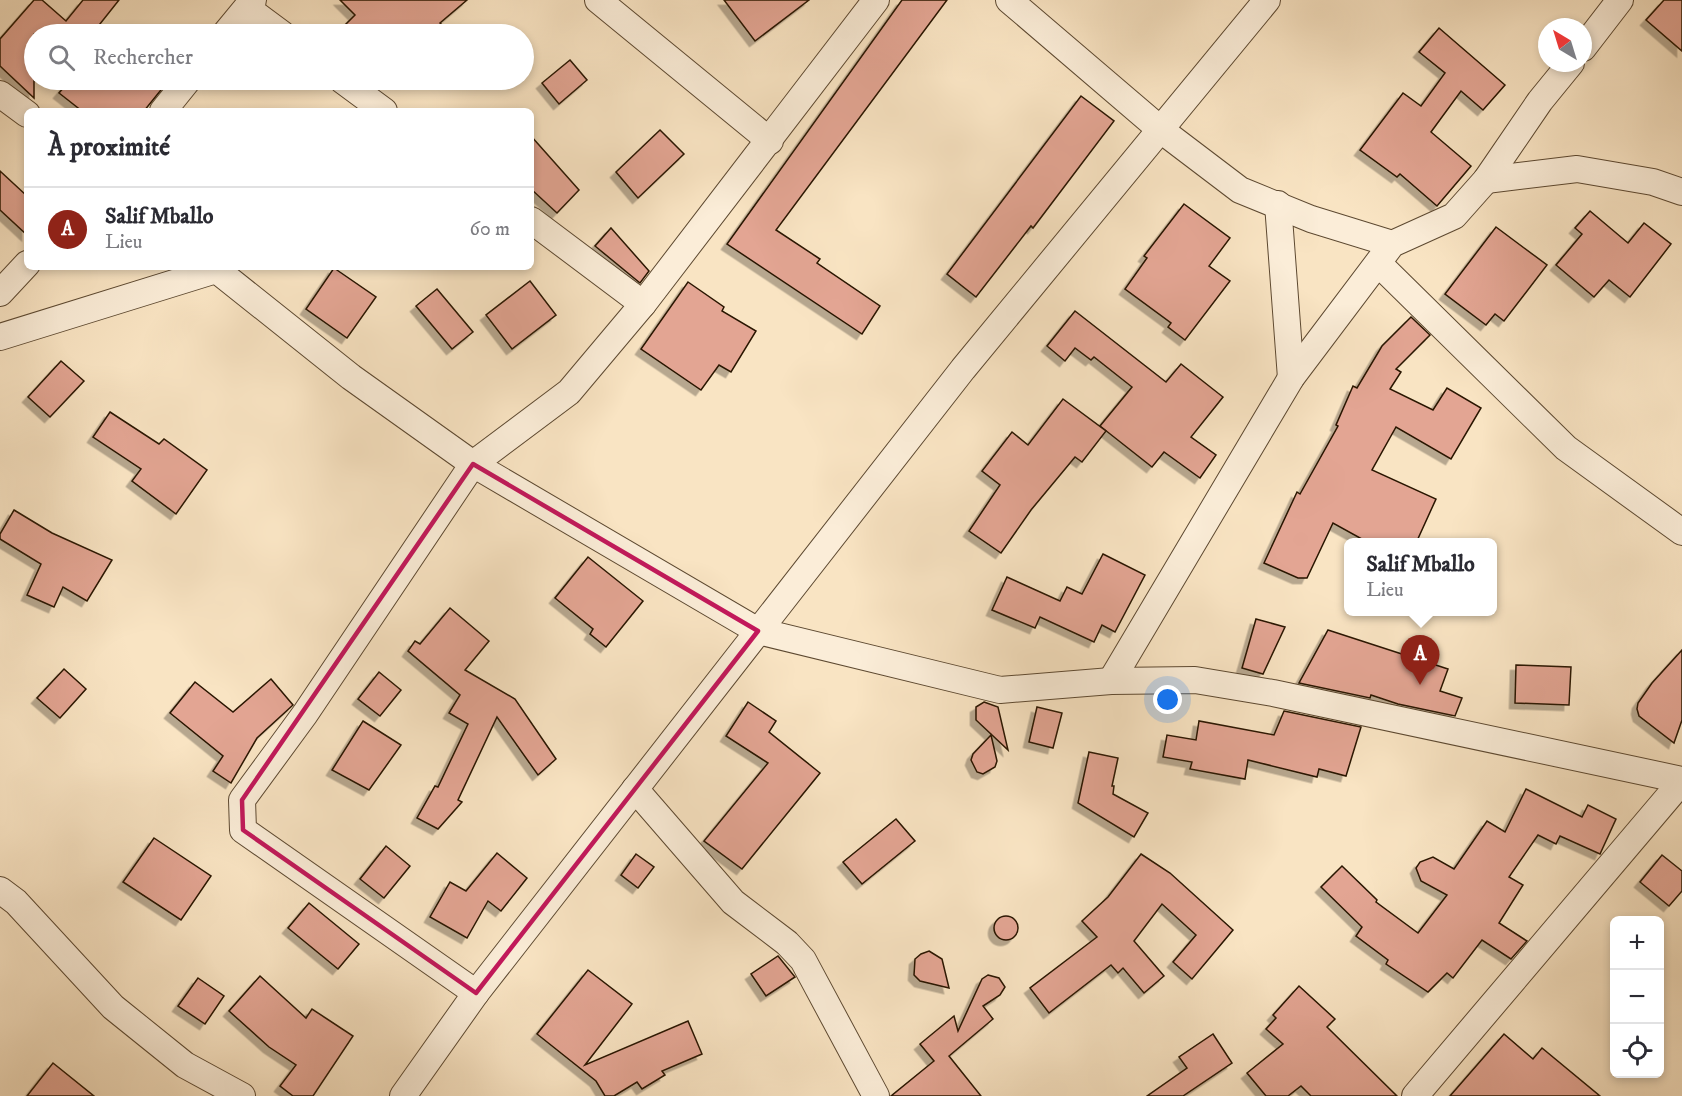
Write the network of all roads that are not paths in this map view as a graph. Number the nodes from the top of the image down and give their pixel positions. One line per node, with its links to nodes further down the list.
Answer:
1 (598, 0): 18 (street)
2 (876, 0): 18 (street)
3 (1009, 0): 17 (street)
4 (1267, 0): 17 (street)
5 (1620, 0): 9 (street)
6 (250, 4): 7 (street); 8 (street)
7 (233, 24)
8 (271, 24)
9 (1592, 36)
10 (1564, 72): 19 (street)
11 (180, 90): 14 (street)
12 (356, 90): 15 (street)
13 (0, 94): 16 (street)
14 (165, 108)
15 (380, 108)
16 (24, 112)
17 (1161, 130): 21 (street); 33 (street)
18 (770, 141): 28 (street)
19 (1486, 180): 20 (street); 23 (street)
20 (1682, 192)
21 (1278, 204): 23 (street); 30 (street)
22 (534, 222): 28 (street)
23 (1386, 254): 30 (street); 32 (street)
24 (24, 267): 27 (street)
25 (209, 270): 29 (street)
26 (217, 270): 31 (street)
27 (0, 293)
28 (644, 304): 31 (street)
29 (0, 337)
30 (1291, 378): 34 (street)
31 (473, 464): 33 (street); 38 (street)
32 (1682, 532)
33 (758, 631): 34 (street); 36 (street)
34 (1110, 681): 35 (street)
35 (1682, 781): 42 (street)
36 (635, 789): 38 (street); 41 (street)
37 (0, 890): 39 (street)
38 (476, 993): 40 (street)
39 (242, 1096)
40 (403, 1096)
41 (876, 1096)
42 (1415, 1096)

